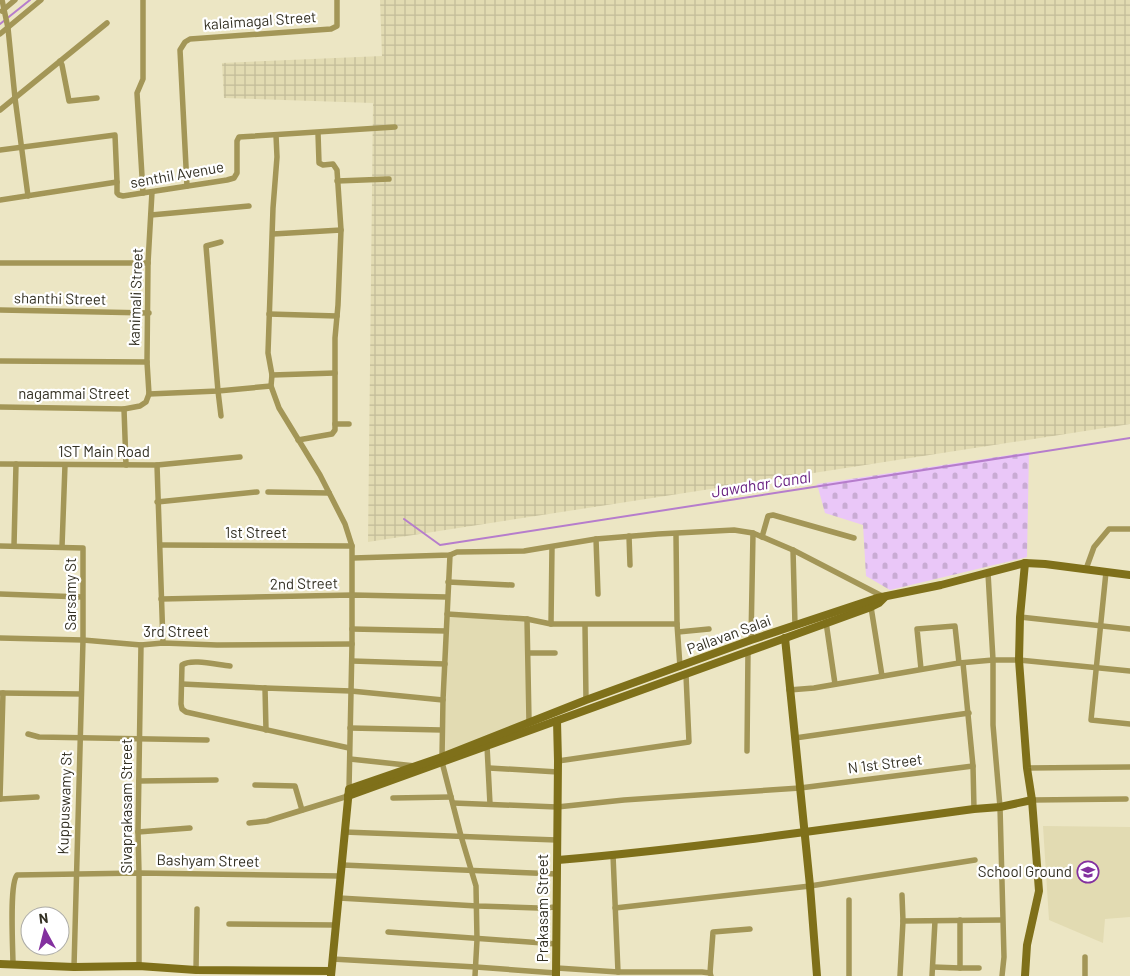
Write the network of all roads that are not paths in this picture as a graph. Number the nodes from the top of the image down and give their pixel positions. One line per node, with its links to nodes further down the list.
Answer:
1 (2, 0): 6 (street)
2 (15, 0): 6 (street)
3 (41, 0): 8 (street)
4 (143, 0): 24 (street)
5 (337, 0): 22 (street, kalaimagal Street)
6 (3, 12): 8 (street)
7 (107, 23): 10 (street)
8 (8, 26): 9 (street); 11 (street)
9 (0, 34)
10 (60, 61): 11 (street); 12 (street)
11 (15, 98): 13 (street); 17 (street)
12 (97, 98)
13 (0, 110)
14 (395, 127): 15 (street, senthil Avenue)
15 (318, 133): 16 (street, senthil Avenue); 20 (street)
16 (276, 135): 22 (street, senthil Avenue); 30 (street)
17 (22, 148): 18 (street); 21 (street); 25 (street)
18 (0, 150)
19 (389, 179): 20 (street)
20 (338, 181): 29 (street)
21 (117, 182): 24 (street, senthil Avenue); 25 (street, senthil Avenue)
22 (187, 186): 23 (street, senthil Avenue)
23 (152, 192): 24 (street, senthil Avenue); 28 (street, kanimali Street)
24 (143, 193)
25 (28, 196): 26 (street, senthil Avenue)
26 (0, 200)
27 (249, 206): 28 (street)
28 (151, 215): 33 (street, kanimali Street)
29 (341, 230): 30 (street); 37 (street)
30 (273, 234): 36 (street)
31 (221, 242): 43 (street)
32 (0, 263): 33 (street)
33 (148, 263): 35 (street, kanimali Street)
34 (0, 310): 35 (street, shanthi Street)
35 (149, 313): 39 (street, kanimali Street)
36 (269, 314): 37 (street); 41 (street)
37 (337, 316): 40 (street)
38 (0, 361): 39 (street)
39 (147, 362): 44 (street, kanimali Street)
40 (335, 373): 41 (street); 49 (street)
41 (272, 375): 42 (street)
42 (271, 386): 43 (street); 51 (street)
43 (218, 391): 44 (street); 48 (street)
44 (149, 394): 45 (street, kanimali Street)
45 (146, 402): 47 (street, nagammai Street)
46 (0, 407): 47 (street, nagammai Street)
47 (124, 409): 57 (street)
48 (221, 416)
49 (335, 424): 50 (street); 51 (street)
50 (349, 424)
51 (298, 440): 60 (street)
52 (240, 457): 55 (street)
53 (0, 464): 54 (street, 1ST Main Road)
54 (16, 464): 56 (street, 1ST Main Road); 71 (street)
55 (157, 464): 57 (street, 1ST Main Road); 61 (street, 1ST Main Road)
56 (65, 465): 57 (street, 1ST Main Road); 73 (street)
57 (126, 465)
58 (257, 492): 61 (street)
59 (268, 492): 60 (street)
60 (329, 493): 72 (street)
61 (157, 502): 69 (street, 1ST Main Road)
62 (1130, 528): 80 (street)
63 (753, 533): 64 (street); 66 (street); 111 (street)
64 (676, 534): 65 (street); 99 (street)
65 (629, 536): 68 (street); 79 (street)
66 (762, 537): 67 (street); 75 (street)
67 (854, 538)
68 (596, 539): 74 (street); 87 (street)
69 (161, 545): 72 (street, 1st Street); 92 (street)
70 (0, 546): 71 (street)
71 (14, 546): 73 (street)
72 (352, 546): 77 (street)
73 (62, 547): 89 (street, Sarsamy St)
74 (552, 547): 76 (street); 98 (street)
75 (793, 550): 91 (street); 101 (street)
76 (450, 554): 77 (street); 84 (street)
77 (353, 558): 88 (street)
78 (1025, 563): 80 (street, Pallavan Salai); 82 (street, Pallavan Salai); 95 (street)
79 (630, 564)
80 (1086, 569): 81 (street, Pallavan Salai)
81 (1106, 572): 83 (street, Pallavan Salai); 102 (street)
82 (988, 573): 91 (street, Pallavan Salai); 118 (street)
83 (1130, 575)
84 (448, 582): 85 (street); 90 (street)
85 (512, 585)
86 (0, 594): 89 (street)
87 (598, 594)
88 (353, 595): 90 (street, 2nd Street); 92 (street, 2nd Street); 103 (street)
89 (82, 597): 110 (street, Sarsamy St)
90 (447, 597): 94 (street)
91 (885, 597): 93 (street); 101 (street, Pallavan Salai)
92 (161, 599): 112 (street)
93 (871, 607): 97 (street); 129 (street)
94 (447, 614): 96 (street); 106 (street)
95 (1020, 618): 102 (street); 119 (street)
96 (527, 619): 98 (street); 117 (street)
97 (826, 622): 109 (street); 131 (street)
98 (551, 624): 100 (street)
99 (677, 624): 100 (street); 107 (street)
100 (585, 625): 138 (street)
101 (795, 625): 111 (street, Pallavan Salai)
102 (1100, 626): 105 (street); 125 (street)
103 (352, 629): 106 (street); 113 (street)
104 (709, 629): 107 (street)
105 (1130, 629)
106 (446, 631): 122 (street)
107 (678, 632): 124 (street)
108 (0, 638): 110 (street, 3rd Street)
109 (785, 638): 116 (street); 133 (street)
110 (83, 640): 114 (street, 3rd Street); 136 (street, Kuppuswamy St)
111 (751, 640): 124 (street, Pallavan Salai)
112 (163, 643): 113 (street, 3rd Street); 114 (street, 3rd Street)
113 (352, 644): 120 (street)
114 (141, 645): 148 (street, Sivaprakasam Street)
115 (555, 652): 117 (street)
116 (748, 652): 128 (street); 153 (street)
117 (528, 653): 141 (street)
118 (993, 660): 119 (street); 121 (street); 176 (street)
119 (1019, 660): 125 (street); 161 (street)
120 (352, 661): 122 (street); 134 (street)
121 (961, 663): 126 (street); 126 (street); 139 (street)
122 (445, 664): 137 (street)
123 (230, 666): 130 (street)
124 (680, 668): 138 (street, Pallavan Salai)
125 (1095, 668): 127 (street); 142 (street)
126 (921, 670): 129 (street)
127 (1130, 671)
128 (686, 675): 140 (street); 156 (street)
129 (882, 676): 131 (street)
130 (182, 684): 132 (street); 144 (street)
131 (835, 684): 133 (street)
132 (265, 688): 134 (street); 144 (street)
133 (789, 690): 149 (street)
134 (351, 691): 137 (street); 143 (street)
135 (2, 693): 136 (street); 170 (street)
136 (81, 694): 147 (street, Kuppuswamy St)
137 (443, 700): 145 (street)
138 (586, 700): 141 (street, Pallavan Salai)
139 (968, 713): 149 (street); 158 (street)
140 (556, 721): 151 (street); 156 (street, Prakasam Street)
141 (529, 722): 154 (street, Pallavan Salai)
142 (1130, 724)
143 (350, 728): 145 (street); 152 (street)
144 (266, 730): 152 (street)
145 (442, 730): 154 (street)
146 (28, 734): 147 (street)
147 (80, 737): 148 (street); 191 (street, Kuppuswamy St)
148 (139, 738): 150 (street); 163 (street, Sivaprakasam Street)
149 (795, 738): 166 (street)
150 (207, 740)
151 (487, 746): 154 (street); 160 (street)
152 (349, 748): 155 (street)
153 (747, 751)
154 (442, 759): 157 (street, Pallavan Salai); 167 (street); 172 (street)
155 (350, 760): 157 (street); 167 (street)
156 (558, 761): 162 (street, Prakasam Street)
157 (416, 766): 167 (street, Pallavan Salai)
158 (973, 766): 166 (street, N 1st Street); 177 (street)
159 (1130, 767): 161 (street)
160 (489, 768): 162 (street); 174 (street)
161 (1027, 768): 173 (street)
162 (558, 772): 175 (street, Prakasam Street)
163 (139, 780): 164 (street); 181 (street, Sivaprakasam Street)
164 (216, 780)
165 (256, 785): 178 (street)
166 (800, 788): 175 (street, N 1st Street); 183 (street)
167 (349, 792): 178 (street); 182 (street)
168 (37, 798): 170 (street)
169 (393, 798): 172 (street, N 1st Street)
170 (1, 799)
171 (1126, 799): 173 (street)
172 (452, 800): 174 (street, N 1st Street); 184 (street)
173 (1032, 800): 176 (street); 234 (street)
174 (490, 804): 175 (street, N 1st Street)
175 (557, 807): 185 (street, Prakasam Street)
176 (1000, 807): 177 (street); 204 (street)
177 (974, 809): 183 (street)
178 (302, 810): 179 (street)
179 (249, 823)
180 (190, 828): 181 (street)
181 (138, 832): 192 (street, Sivaprakasam Street)
182 (344, 832): 184 (street); 189 (street)
183 (804, 832): 186 (street); 195 (street)
184 (461, 836): 185 (street); 190 (street)
185 (557, 840): 187 (street, Prakasam Street)
186 (613, 855): 187 (street); 201 (street)
187 (558, 860): 193 (street, Prakasam Street)
188 (975, 860): 195 (street)
189 (342, 865): 190 (street); 194 (street)
190 (472, 872): 193 (street); 199 (street)
191 (76, 873): 192 (street, Bashyam Street); 216 (street, Bashyam Street); 218 (street, Kuppuswamy St)
192 (139, 873): 194 (street, Bashyam Street); 217 (street, Sivaprakasam Street)
193 (557, 874): 200 (street, Prakasam Street)
194 (340, 876): 197 (street)
195 (810, 886): 201 (street); 229 (street)
196 (902, 895): 205 (street)
197 (338, 898): 199 (street); 208 (street)
198 (849, 900): 230 (street)
199 (477, 906): 200 (street); 211 (street)
200 (556, 908): 212 (street, Prakasam Street)
201 (615, 908): 225 (street)
202 (197, 909): 223 (street)
203 (960, 920): 204 (street); 206 (street); 221 (street)
204 (1002, 920): 233 (street)
205 (903, 921): 206 (street); 231 (street)
206 (935, 921): 220 (street)
207 (230, 924): 208 (street)
208 (335, 925): 214 (street)
209 (750, 929): 227 (street)
210 (388, 932): 211 (street)
211 (477, 940): 212 (street); 219 (street)
212 (557, 944): 224 (street, Prakasam Street)
213 (1085, 957): 235 (street)
214 (332, 959): 219 (street); 226 (street)
215 (0, 964): 216 (street)
216 (13, 965): 218 (street)
217 (139, 966): 218 (street); 223 (street)
218 (74, 967)
219 (476, 967): 224 (street); 228 (street)
220 (933, 967): 221 (street); 232 (street)
221 (960, 968): 222 (street)
222 (979, 968)
223 (196, 970): 226 (street)
224 (556, 972): 225 (street)
225 (618, 972): 227 (street)
226 (331, 974)
227 (710, 974)
228 (475, 976)
229 (817, 976)
230 (849, 976)
231 (900, 976)
232 (932, 976)
233 (1002, 976)
234 (1025, 976)
235 (1084, 976)

